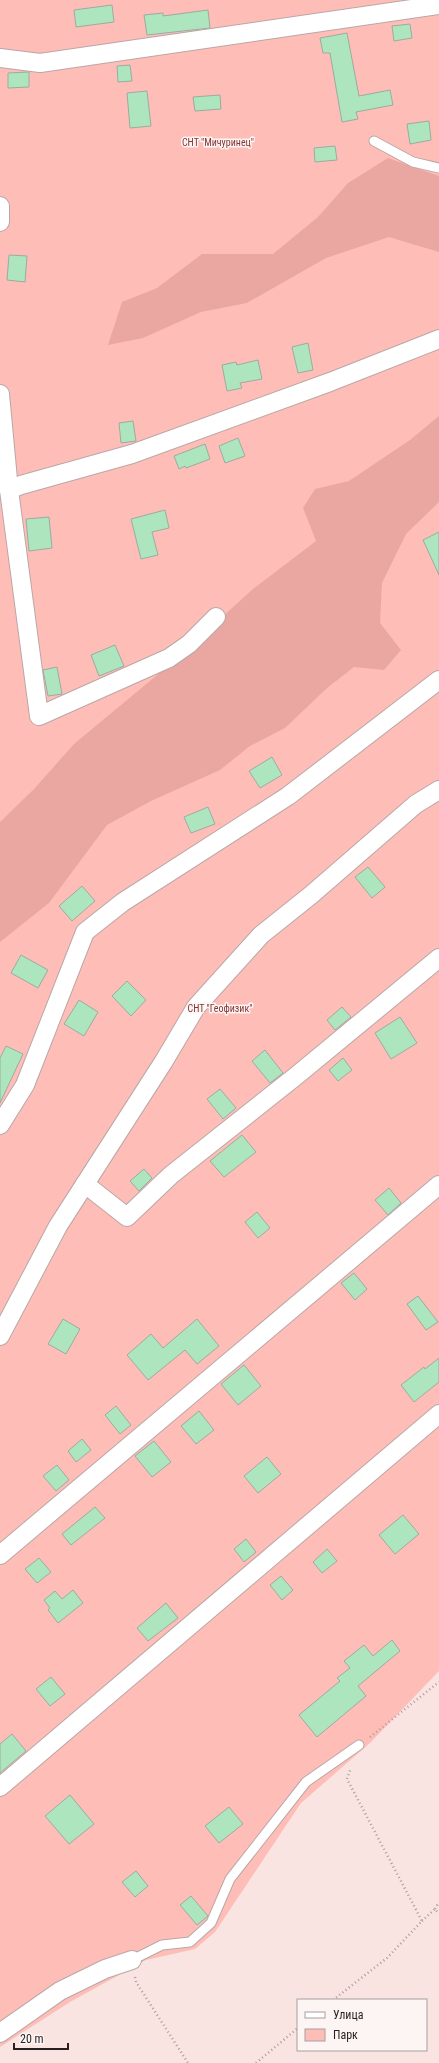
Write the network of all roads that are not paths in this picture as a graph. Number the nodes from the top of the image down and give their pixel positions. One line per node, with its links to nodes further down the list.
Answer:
1 (439, 5): 2 (street)
2 (0, 58)
3 (374, 142): 4 (lane)
4 (439, 168)
5 (0, 206): 6 (street)
6 (0, 222)
7 (439, 338): 9 (street)
8 (0, 394): 9 (street)
9 (9, 490): 10 (street)
10 (216, 617)
11 (439, 680): 14 (street)
12 (439, 790): 15 (street)
13 (439, 958): 15 (street)
14 (0, 1125)
15 (85, 1184): 17 (street)
16 (439, 1185): 19 (street)
17 (0, 1336)
18 (439, 1414): 21 (street)
19 (0, 1555)
20 (359, 1745): 22 (lane)
21 (0, 1787)
22 (132, 1960): 23 (street)
23 (0, 2033)

